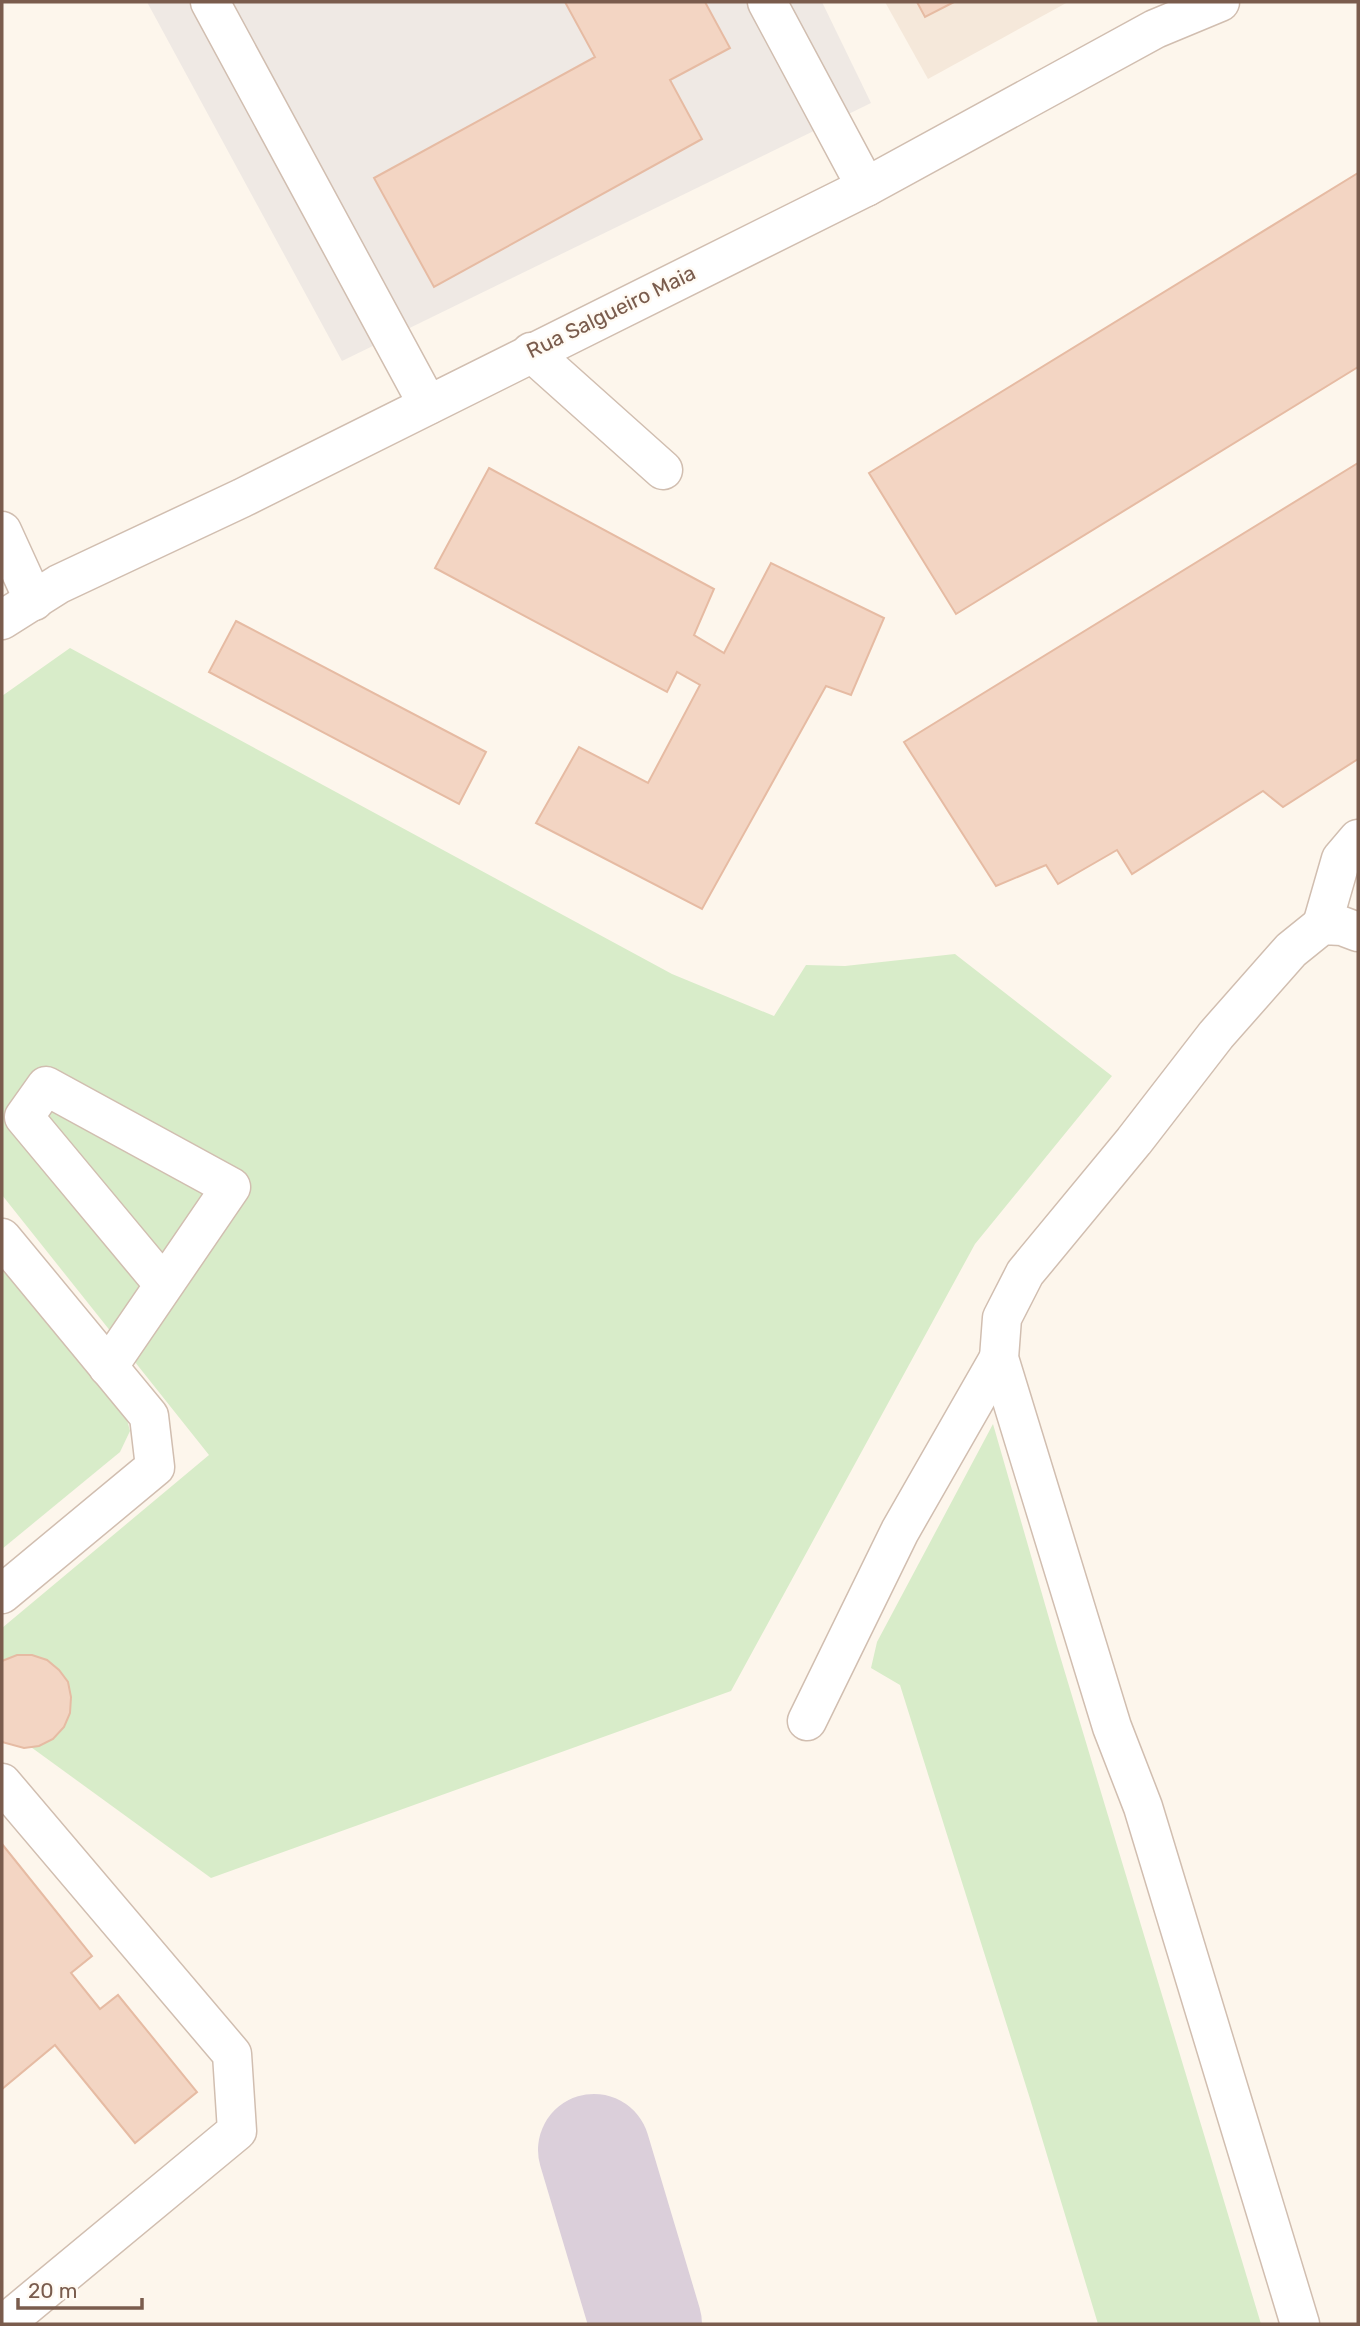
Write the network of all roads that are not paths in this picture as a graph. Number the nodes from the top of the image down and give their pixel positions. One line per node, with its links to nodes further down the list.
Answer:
1 (210, 2): 6 (street)
2 (767, 2): 4 (street)
3 (1220, 2): 4 (street, Rua Salgueiro Maia)
4 (866, 187): 5 (street, Rua Salgueiro Maia)
5 (531, 352): 6 (street, Rua Salgueiro Maia); 7 (street)
6 (428, 405): 9 (street, Rua Salgueiro Maia)
7 (663, 470)
8 (2, 531): 9 (street)
9 (34, 601): 10 (street, Rua Salgueiro Maia)
10 (2, 620)
11 (1358, 839): 12 (street)
12 (1340, 929): 15 (street)
13 (2, 1238): 16 (street)
14 (164, 1285): 14 (street); 16 (street)
15 (999, 1358): 18 (street); 21 (street)
16 (108, 1367): 17 (street)
17 (2, 1594)
18 (807, 1721)
19 (2, 1783): 20 (street)
20 (4, 2324)
21 (1300, 2324)

